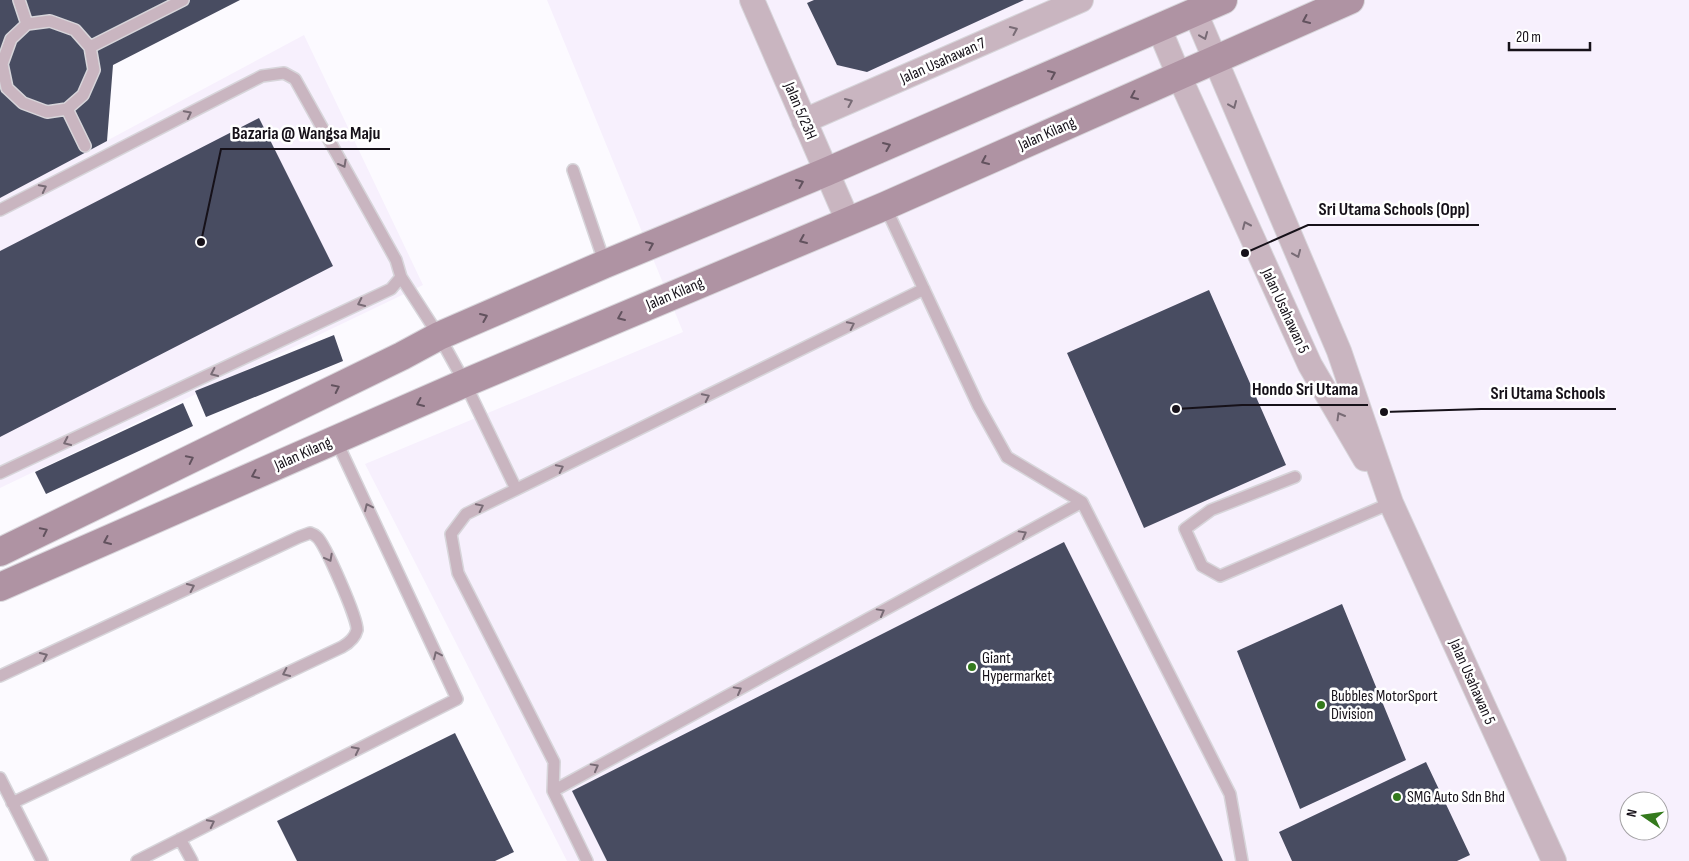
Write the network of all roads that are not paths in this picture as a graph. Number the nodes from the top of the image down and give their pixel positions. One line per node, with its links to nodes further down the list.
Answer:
1 (19, 0): 8 (lane)
2 (183, 0): 10 (lane)
3 (1081, 0): 15 (street, Jalan Usahawan 7, one-way to 3)
4 (1223, 0): 7 (main road)
5 (1350, 0): 11 (main road, Jalan Kilang, one-way to 11)
6 (754, 1): 15 (street, Jalan 5/23H)
7 (1194, 12): 9 (main road); 11 (street, Jalan Usahawan 5, one-way to 11)
8 (27, 24): 10 (lane); 13 (lane)
9 (1159, 28): 12 (street, Jalan Usahawan 5); 18 (main road, one-way to 9)
10 (90, 47): 14 (lane)
11 (1214, 60): 12 (main road, Jalan Kilang); 32 (street, Jalan Usahawan 5, one-way to 32)
12 (1178, 76): 19 (main road, Jalan Kilang, one-way to 19); 32 (street, Jalan Usahawan 5, one-way to 12)
13 (4, 90): 14 (lane)
14 (67, 109): 16 (lane)
15 (804, 121): 18 (street, Jalan 5/23H)
16 (85, 146)
17 (572, 170): 22 (lane)
18 (826, 172): 21 (street, Jalan 5/23H); 22 (main road, one-way to 18)
19 (885, 206): 21 (main road, Jalan Kilang); 24 (lane)
20 (0, 210): 23 (lane, one-way to 23)
21 (848, 221): 26 (main road, Jalan Kilang, one-way to 26)
22 (605, 264): 25 (main road, one-way to 22)
23 (401, 277): 25 (lane); 28 (lane, one-way to 28)
24 (924, 289): 30 (lane, one-way to 24); 31 (lane)
25 (439, 336): 26 (lane); 33 (main road, one-way to 25)
26 (465, 383): 27 (main road, Jalan Kilang, one-way to 27); 30 (lane)
27 (336, 440): 34 (main road, Jalan Kilang, one-way to 34); 39 (lane, one-way to 27)
28 (0, 473)
29 (1296, 477): 32 (lane)
30 (516, 489): 37 (lane, one-way to 30)
31 (1082, 502): 37 (lane, one-way to 31); 44 (lane)
32 (1391, 503): 45 (street, Jalan Usahawan 5)
33 (0, 552)
34 (0, 587)
35 (0, 676): 38 (lane, one-way to 38)
36 (0, 778): 38 (lane)
37 (552, 791): 43 (lane)
38 (12, 803): 40 (lane)
39 (180, 839): 41 (lane); 42 (lane)
40 (42, 861)
41 (136, 861)
42 (192, 861)
43 (587, 861)
44 (1242, 861)
45 (1554, 861)

